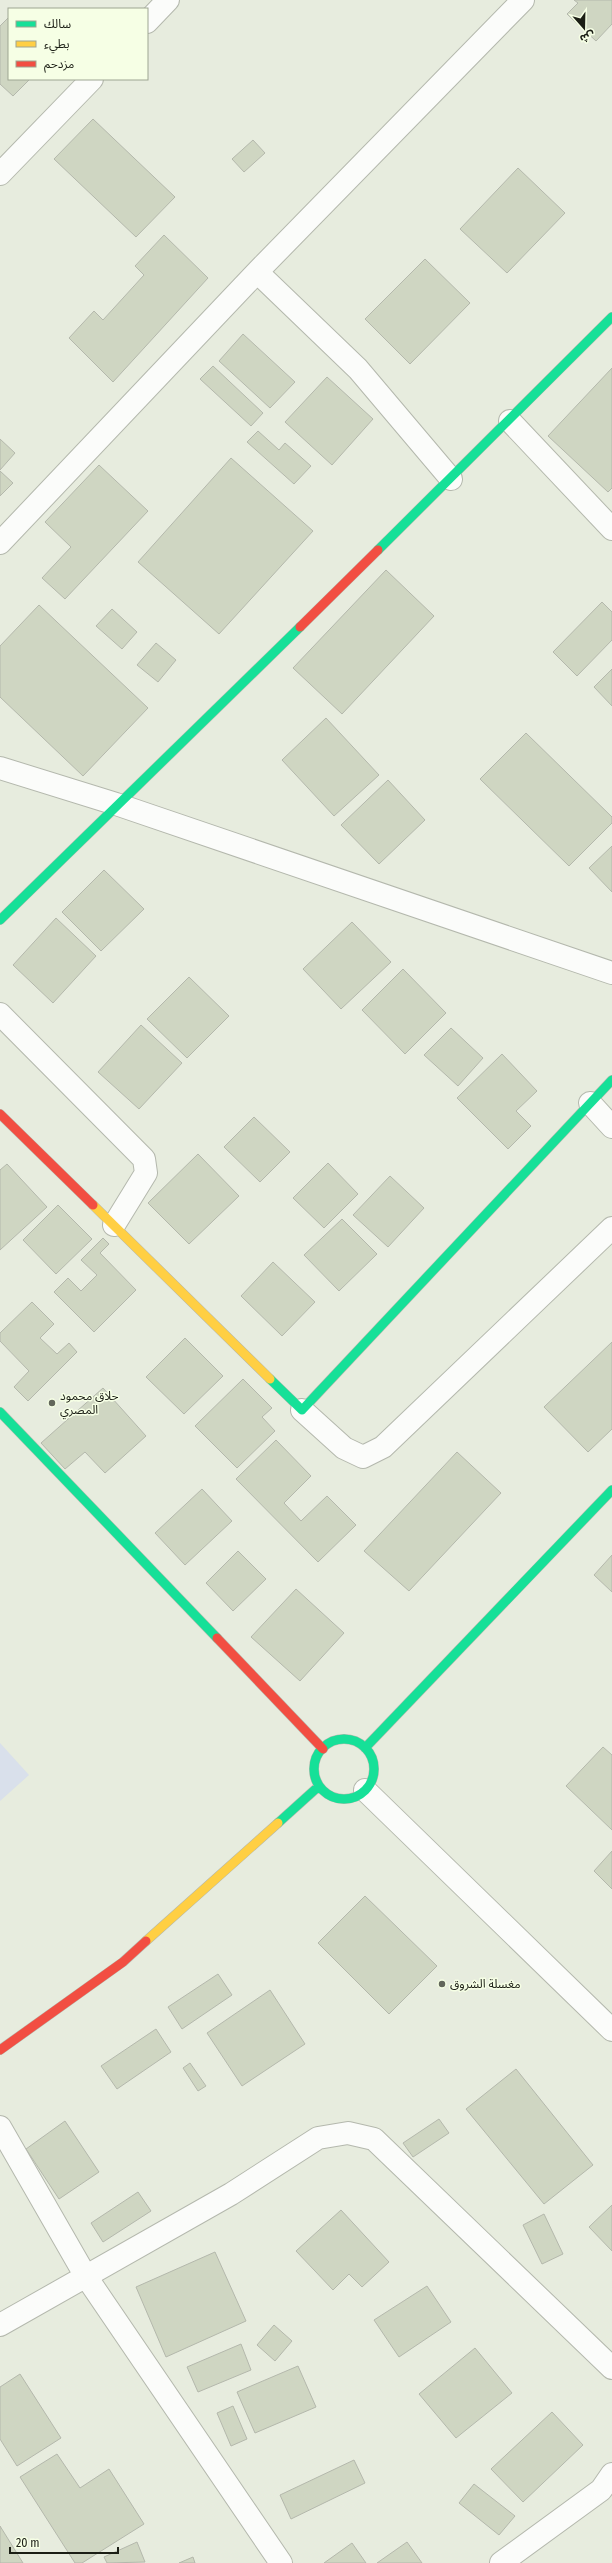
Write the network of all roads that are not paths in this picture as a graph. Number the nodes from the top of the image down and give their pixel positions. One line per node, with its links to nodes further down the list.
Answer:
1 (168, 0): 3 (street)
2 (523, 0): 6 (street)
3 (148, 21)
4 (91, 80): 5 (street)
5 (0, 174)
6 (257, 272): 9 (street); 11 (street)
7 (612, 317): 8 (street)
8 (510, 421): 9 (street); 10 (street)
9 (451, 478): 13 (street)
10 (612, 529)
11 (0, 543)
12 (0, 768): 13 (street)
13 (116, 804): 14 (street); 15 (street)
14 (0, 920)
15 (612, 973)
16 (0, 1014): 21 (street)
17 (612, 1080): 18 (street)
18 (590, 1104): 20 (street); 23 (street)
19 (0, 1114): 21 (street)
20 (612, 1127)
21 (114, 1225): 23 (street)
22 (612, 1228): 23 (street)
23 (302, 1410)
24 (0, 1412): 26 (street)
25 (612, 1490): 27 (street)
26 (322, 1748): 27 (street); 28 (street)
27 (365, 1748): 29 (street)
28 (319, 1786): 29 (street); 31 (street)
29 (365, 1790): 30 (street)
30 (612, 2030)
31 (0, 2050)
32 (0, 2128): 33 (street)
33 (85, 2275): 34 (street); 35 (street); 37 (street)
34 (0, 2324)
35 (612, 2368)
36 (612, 2474): 38 (street)
37 (281, 2563)
38 (501, 2563)

